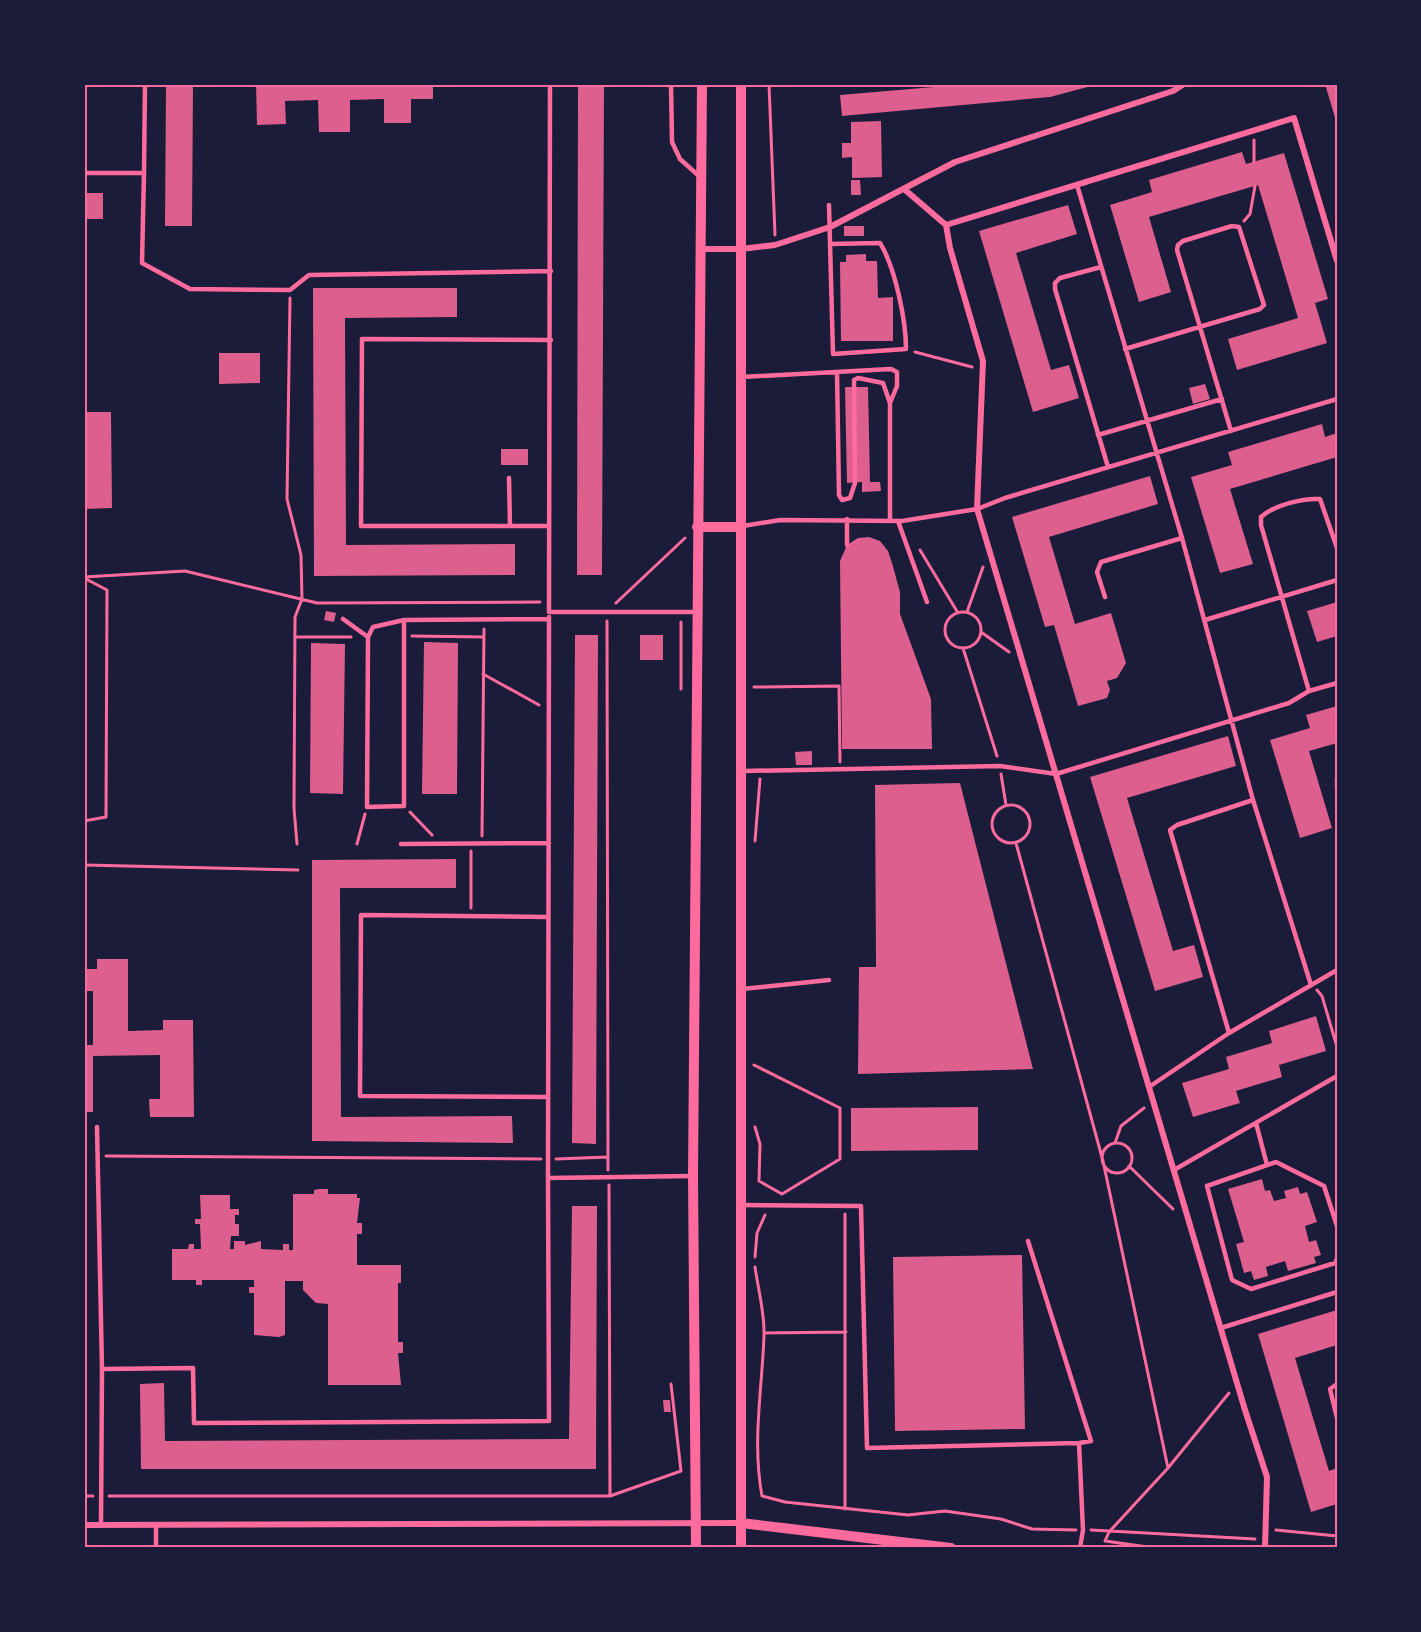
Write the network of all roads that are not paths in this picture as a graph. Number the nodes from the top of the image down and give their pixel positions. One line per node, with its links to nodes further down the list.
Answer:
1 (145, 84): 8 (lane)
2 (550, 84): 20 (lane)
3 (671, 84): 9 (lane)
4 (702, 84): 9 (street)
5 (741, 84): 17 (street)
6 (1184, 84): 11 (street)
7 (84, 173): 8 (lane)
8 (144, 173): 20 (lane)
9 (700, 177): 16 (street)
10 (1077, 185): 13 (street); 18 (street); 19 (lane)
11 (904, 189): 13 (street); 14 (street)
12 (829, 205): 14 (lane)
13 (946, 225): 35 (street)
14 (830, 227): 15 (lane); 17 (street)
15 (830, 244): 15 (lane)
16 (700, 249): 17 (street); 41 (street)
17 (741, 249): 25 (street)
18 (1337, 261)
19 (1101, 267): 23 (lane); 31 (lane)
20 (552, 271): 22 (lane)
21 (1200, 326): 21 (lane); 23 (lane); 26 (lane)
22 (550, 340): 39 (lane); 40 (lane)
23 (1125, 349): 29 (lane)
24 (837, 372): 25 (lane); 28 (lane); 28 (lane)
25 (741, 377): 42 (street)
26 (1222, 399): 29 (lane); 30 (lane)
27 (1337, 399): 30 (lane)
28 (890, 403): 37 (lane)
29 (1146, 422): 31 (lane); 32 (lane)
30 (1232, 431): 32 (lane)
31 (1098, 435): 33 (lane)
32 (1157, 453): 33 (lane); 43 (lane)
33 (1108, 468): 35 (lane)
34 (509, 478): 39 (lane)
35 (977, 509): 38 (lane); 61 (street)
36 (847, 519): 37 (lane); 42 (lane); 44 (lane)
37 (890, 520): 38 (lane)
38 (898, 521): 49 (lane)
39 (510, 526): 40 (lane)
40 (548, 526): 50 (lane)
41 (697, 527): 42 (street); 51 (street)
42 (740, 527): 60 (street)
43 (1182, 538): 47 (lane); 55 (lane)
44 (847, 544)
45 (1337, 548): 48 (lane)
46 (1337, 580): 48 (lane)
47 (1105, 597)
48 (1281, 597): 55 (lane); 58 (lane)
49 (927, 602)
50 (549, 612): 51 (lane); 54 (lane)
51 (697, 612): 80 (street)
52 (343, 619): 56 (lane)
53 (404, 620): 54 (lane); 56 (lane); 56 (lane)
54 (549, 620): 65 (lane)
55 (1205, 620): 59 (lane)
56 (368, 637)
57 (1337, 683): 58 (lane)
58 (1309, 691): 59 (lane)
59 (1233, 720): 61 (lane); 64 (lane)
60 (740, 771): 61 (lane); 71 (street)
61 (1056, 774): 74 (street)
62 (1337, 778): 63 (lane)
63 (1337, 787)
64 (1253, 800): 70 (lane); 72 (lane)
65 (549, 843): 66 (lane); 67 (lane)
66 (401, 844)
67 (547, 916): 75 (lane); 75 (lane)
68 (1337, 970): 70 (lane)
69 (829, 980): 71 (lane)
70 (1311, 985): 72 (lane)
71 (740, 989): 82 (street)
72 (1229, 1033): 74 (lane)
73 (1337, 1076): 76 (lane)
74 (1149, 1087): 79 (street)
75 (548, 1096): 81 (lane)
76 (1256, 1123): 78 (lane); 79 (lane)
77 (97, 1127): 88 (lane)
78 (1267, 1165): 83 (lane); 85 (lane)
79 (1174, 1170): 87 (street)
80 (693, 1176): 81 (lane); 93 (street)
81 (548, 1178): 88 (lane)
82 (741, 1205): 91 (lane); 92 (street)
83 (1337, 1226)
84 (1028, 1240): 91 (lane)
85 (1337, 1258)
86 (1337, 1292): 87 (lane)
87 (1221, 1328): 102 (street)
88 (102, 1370): 95 (lane)
89 (1337, 1384): 90 (lane)
90 (1337, 1418)
91 (1079, 1443): 101 (lane)
92 (741, 1523): 93 (street); 99 (street); 100 (street)
93 (697, 1524): 96 (street); 98 (street)
94 (84, 1525): 95 (street)
95 (101, 1525): 96 (street)
96 (156, 1525): 97 (lane)
97 (156, 1548)
98 (696, 1548)
99 (741, 1548)
100 (951, 1548)
101 (1080, 1548)
102 (1265, 1548)

